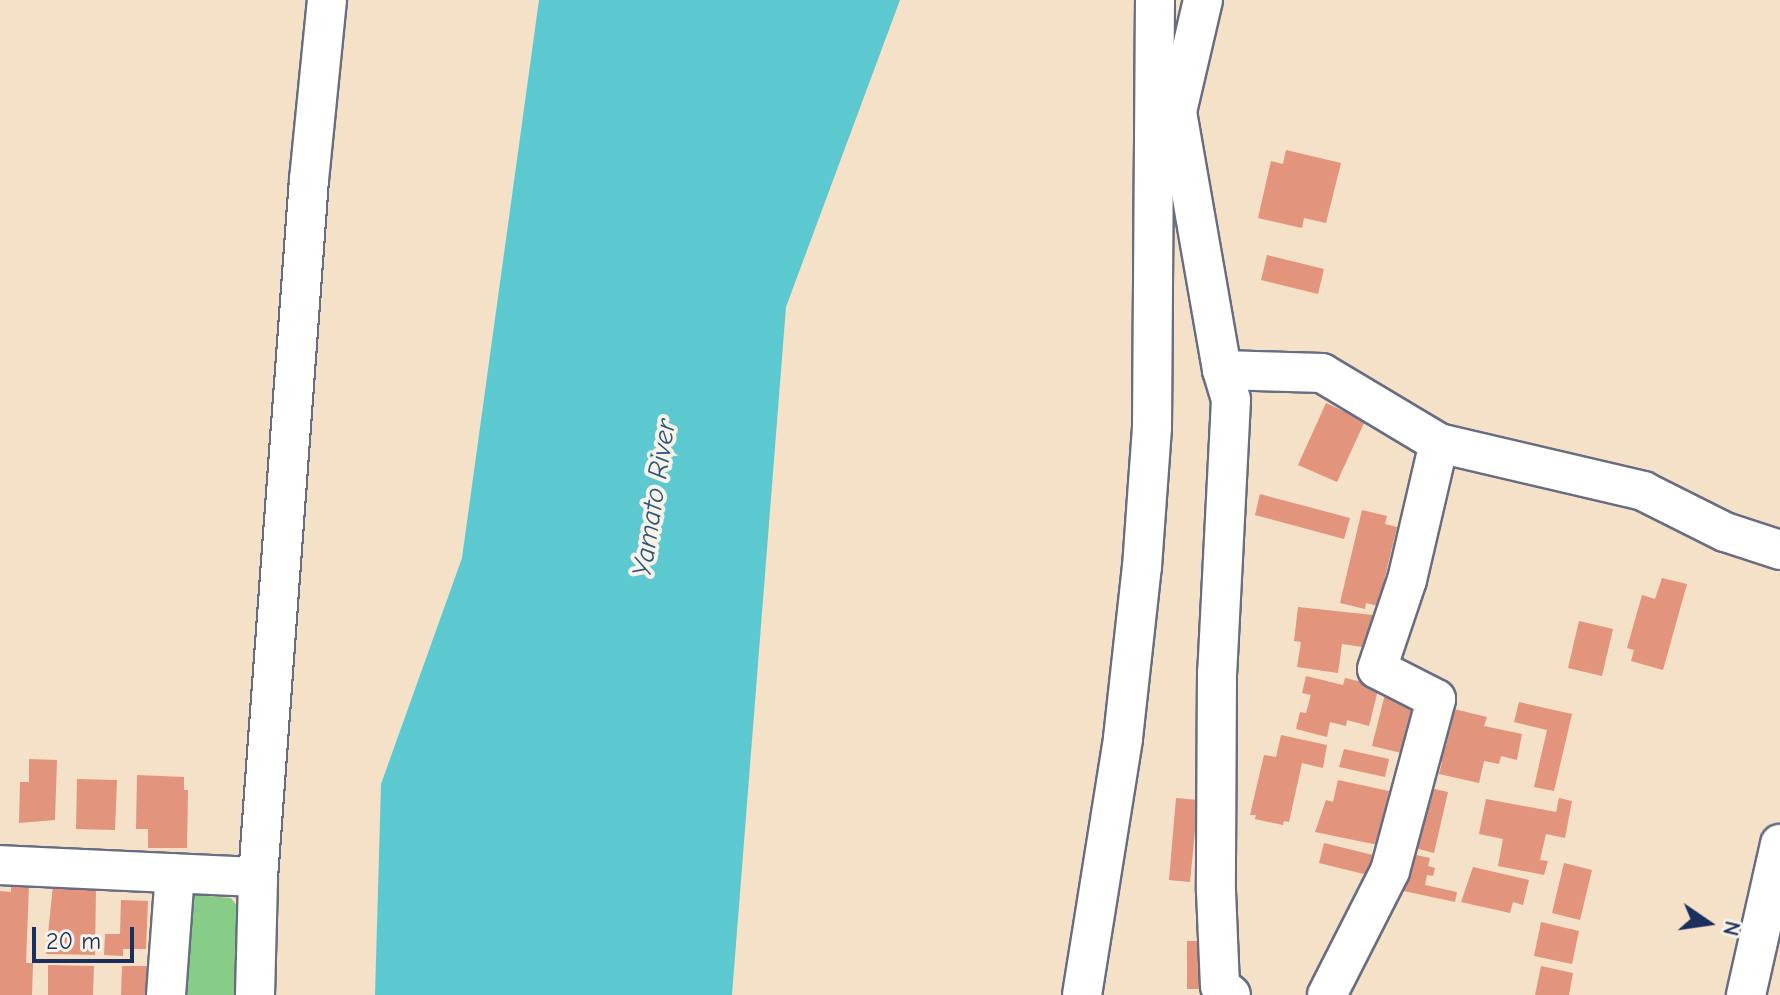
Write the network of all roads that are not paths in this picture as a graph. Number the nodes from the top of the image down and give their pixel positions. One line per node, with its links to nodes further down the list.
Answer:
1 (327, 0): 11 (street)
2 (1155, 0): 4 (street)
3 (1203, 0): 4 (street)
4 (1166, 113): 5 (street); 14 (street)
5 (1222, 370): 6 (street); 15 (street)
6 (1439, 443): 7 (street); 16 (street)
7 (1780, 550)
8 (1780, 844): 17 (street)
9 (0, 865): 10 (street)
10 (175, 873): 11 (street); 12 (street)
11 (258, 877): 13 (street)
12 (166, 995)
13 (255, 995)
14 (1082, 995)
15 (1231, 995)
16 (1327, 995)
17 (1746, 995)

